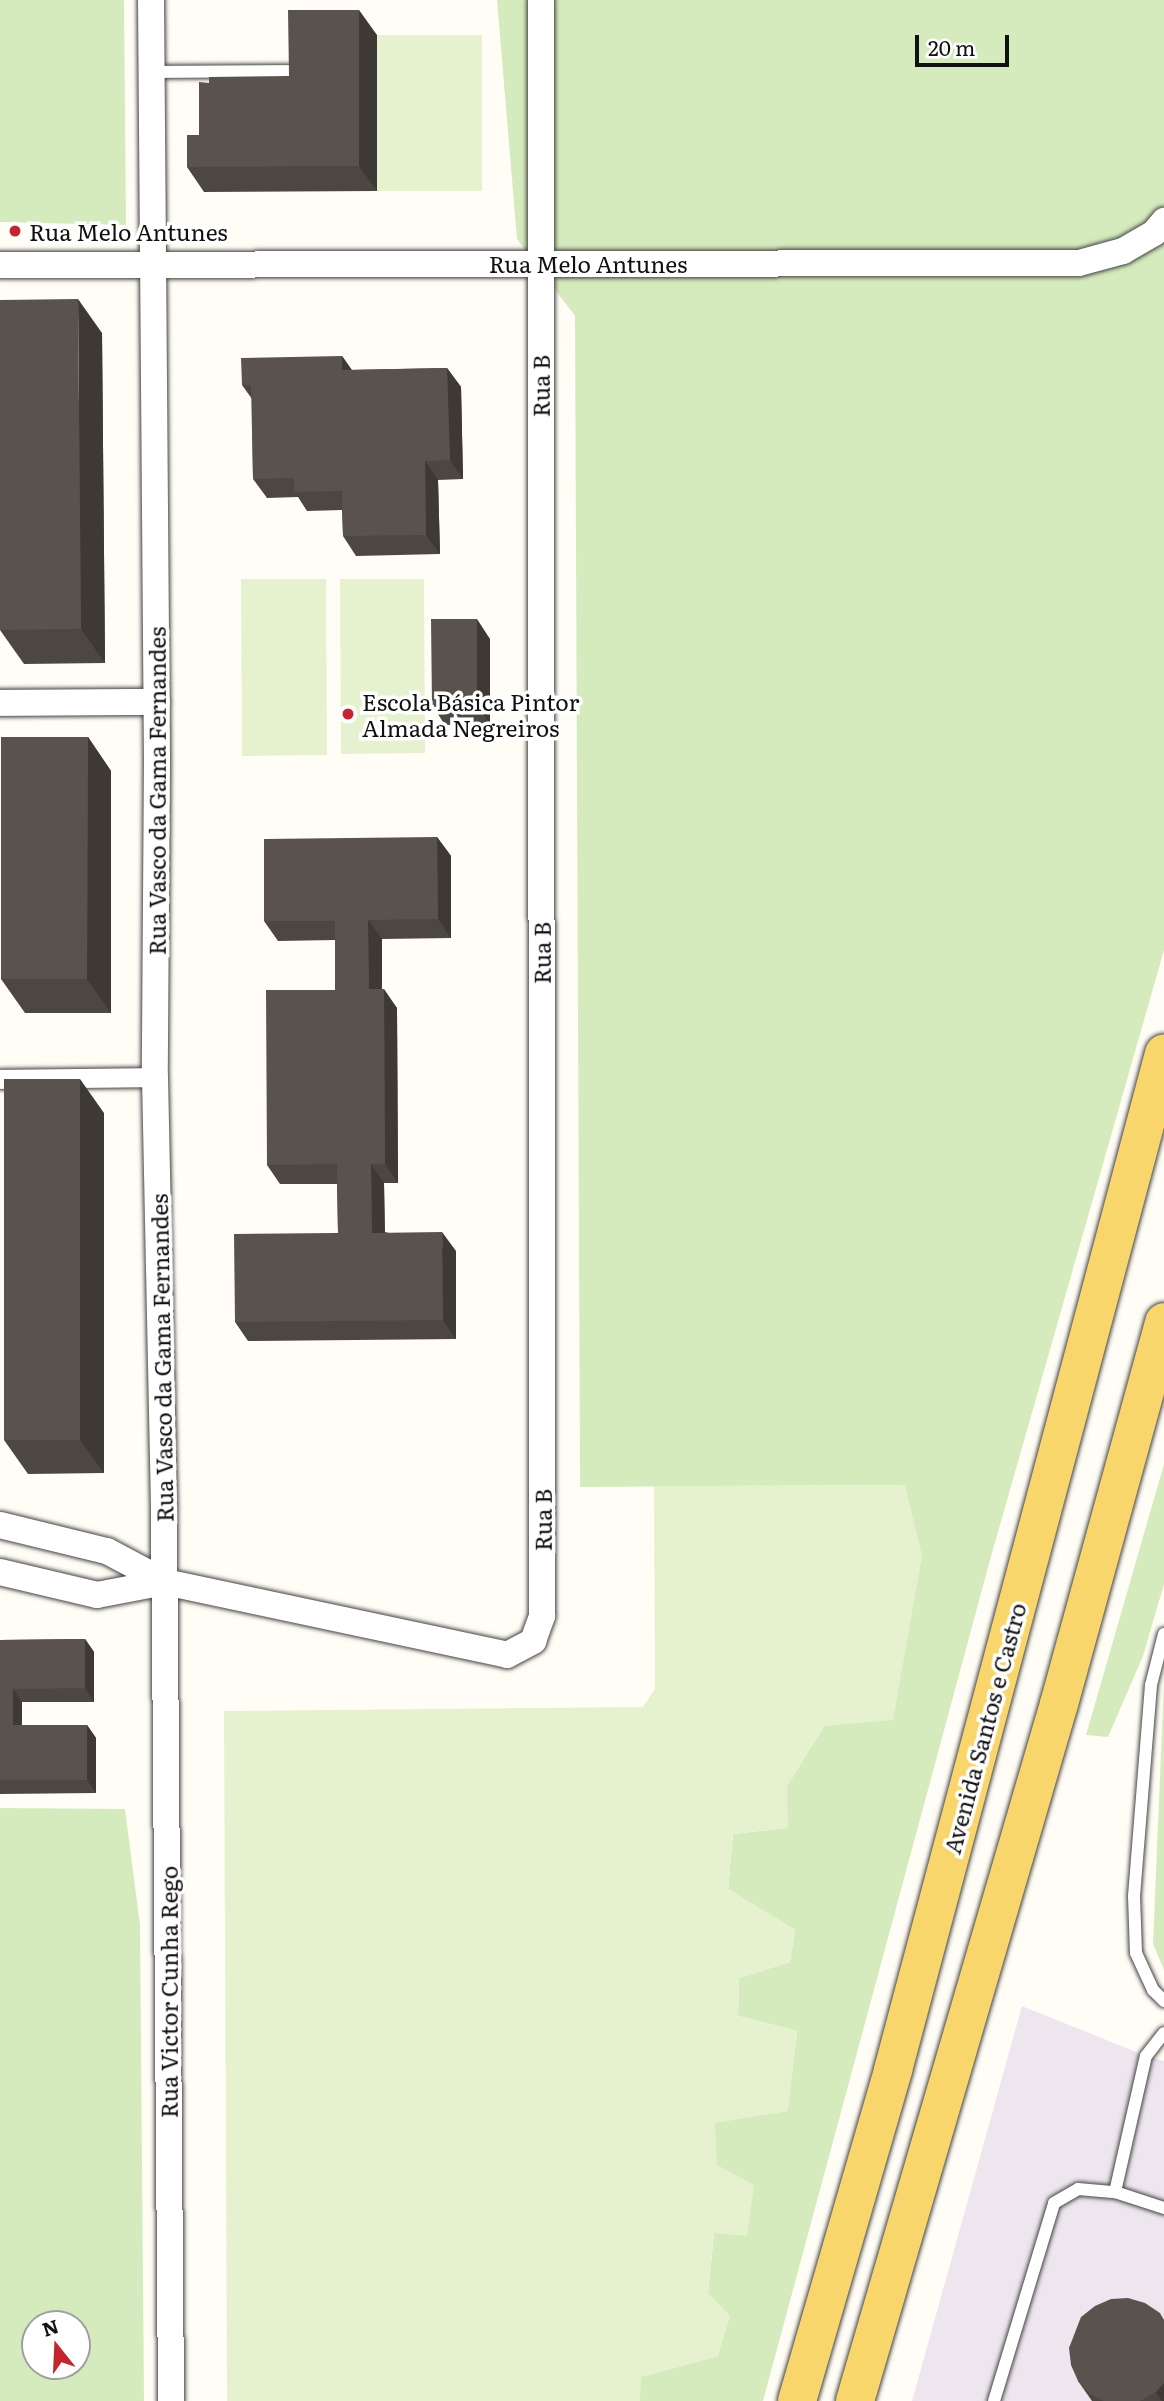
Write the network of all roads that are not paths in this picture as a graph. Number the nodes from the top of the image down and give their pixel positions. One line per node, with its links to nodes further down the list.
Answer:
1 (151, 0): 4 (street, Rua Vasco da Gama Fernandes)
2 (541, 1): 6 (street, Rua B)
3 (296, 71): 4 (lane)
4 (151, 72): 8 (street, Rua Vasco da Gama Fernandes)
5 (1164, 221): 6 (street, Rua Melo Antunes)
6 (540, 263): 8 (street, Rua Melo Antunes); 17 (street, Rua B)
7 (0, 265): 8 (street, Rua Melo Antunes)
8 (152, 265): 9 (street, Rua Vasco da Gama Fernandes)
9 (157, 702): 10 (street); 12 (street, Rua Vasco da Gama Fernandes)
10 (0, 703)
11 (1164, 1054): 24 (main road, Avenida Santos e Castro)
12 (155, 1077): 13 (street); 17 (street, Rua Vasco da Gama Fernandes)
13 (0, 1079)
14 (1164, 1322): 25 (main road)
15 (0, 1525): 17 (street)
16 (0, 1572): 17 (street)
17 (165, 1583): 23 (street, Rua Victor Cunha Rego)
18 (1164, 1634): 19 (lane)
19 (1164, 2001)
20 (1164, 2033): 21 (lane)
21 (1115, 2192): 22 (lane); 26 (lane)
22 (1164, 2208)
23 (171, 2401)
24 (797, 2401)
25 (855, 2401)
26 (994, 2401)

